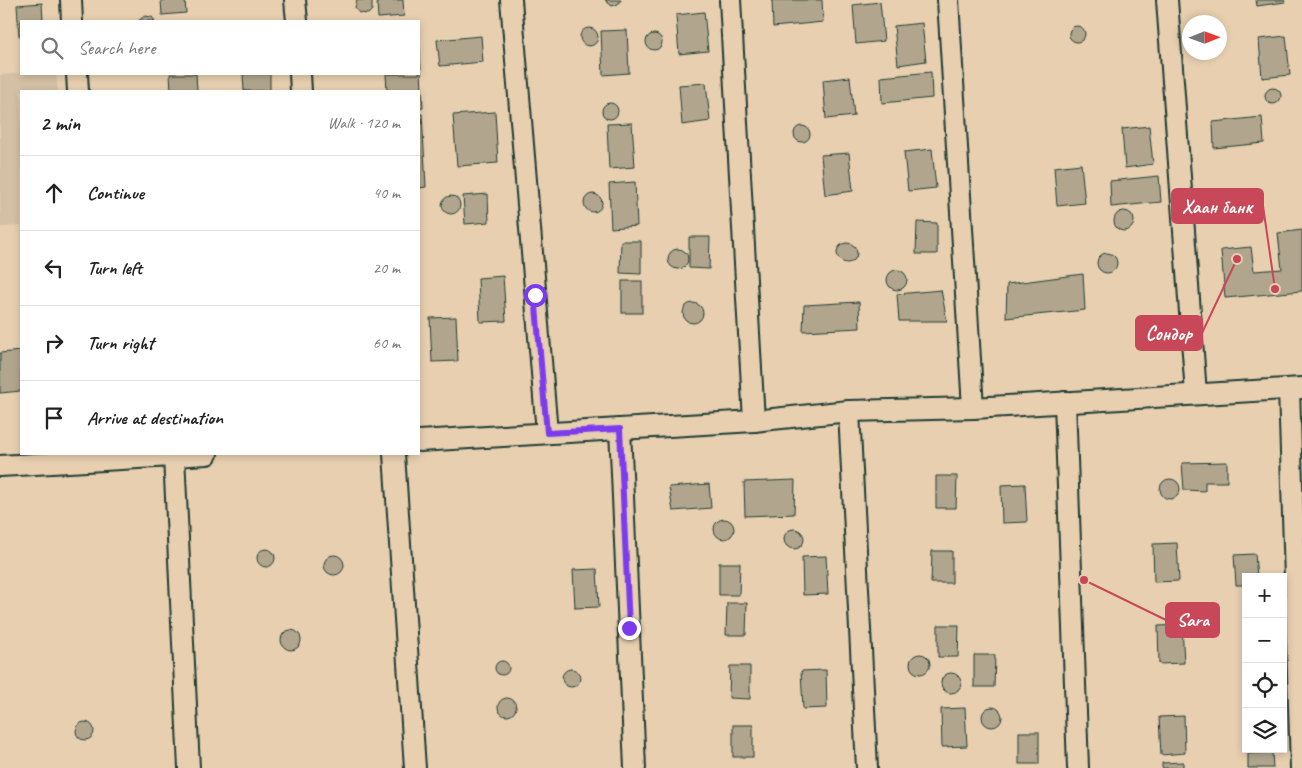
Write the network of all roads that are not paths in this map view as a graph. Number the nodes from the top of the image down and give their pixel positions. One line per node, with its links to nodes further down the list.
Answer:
1 (71, 0): 7 (street)
2 (295, 0): 8 (street)
3 (511, 0): 20 (street)
4 (730, 0): 18 (street)
5 (948, 0): 16 (street)
6 (1167, 0): 14 (street)
7 (72, 20)
8 (297, 20)
9 (77, 75): 11 (street)
10 (300, 75): 12 (street)
11 (78, 90)
12 (301, 90)
13 (1295, 388): 14 (street); 32 (street)
14 (1196, 394): 15 (street)
15 (1065, 402): 16 (street); 31 (street)
16 (973, 408): 17 (street)
17 (849, 411): 18 (street); 30 (street)
18 (754, 421): 19 (street)
19 (620, 429): 20 (street); 29 (street)
20 (547, 433): 21 (street)
21 (420, 441)
22 (190, 455): 24 (street)
23 (394, 455): 28 (street)
24 (174, 456): 25 (street); 27 (street)
25 (108, 457): 26 (street)
26 (0, 466)
27 (188, 768)
28 (415, 768)
29 (635, 768)
30 (867, 768)
31 (1078, 768)
32 (1301, 768)

